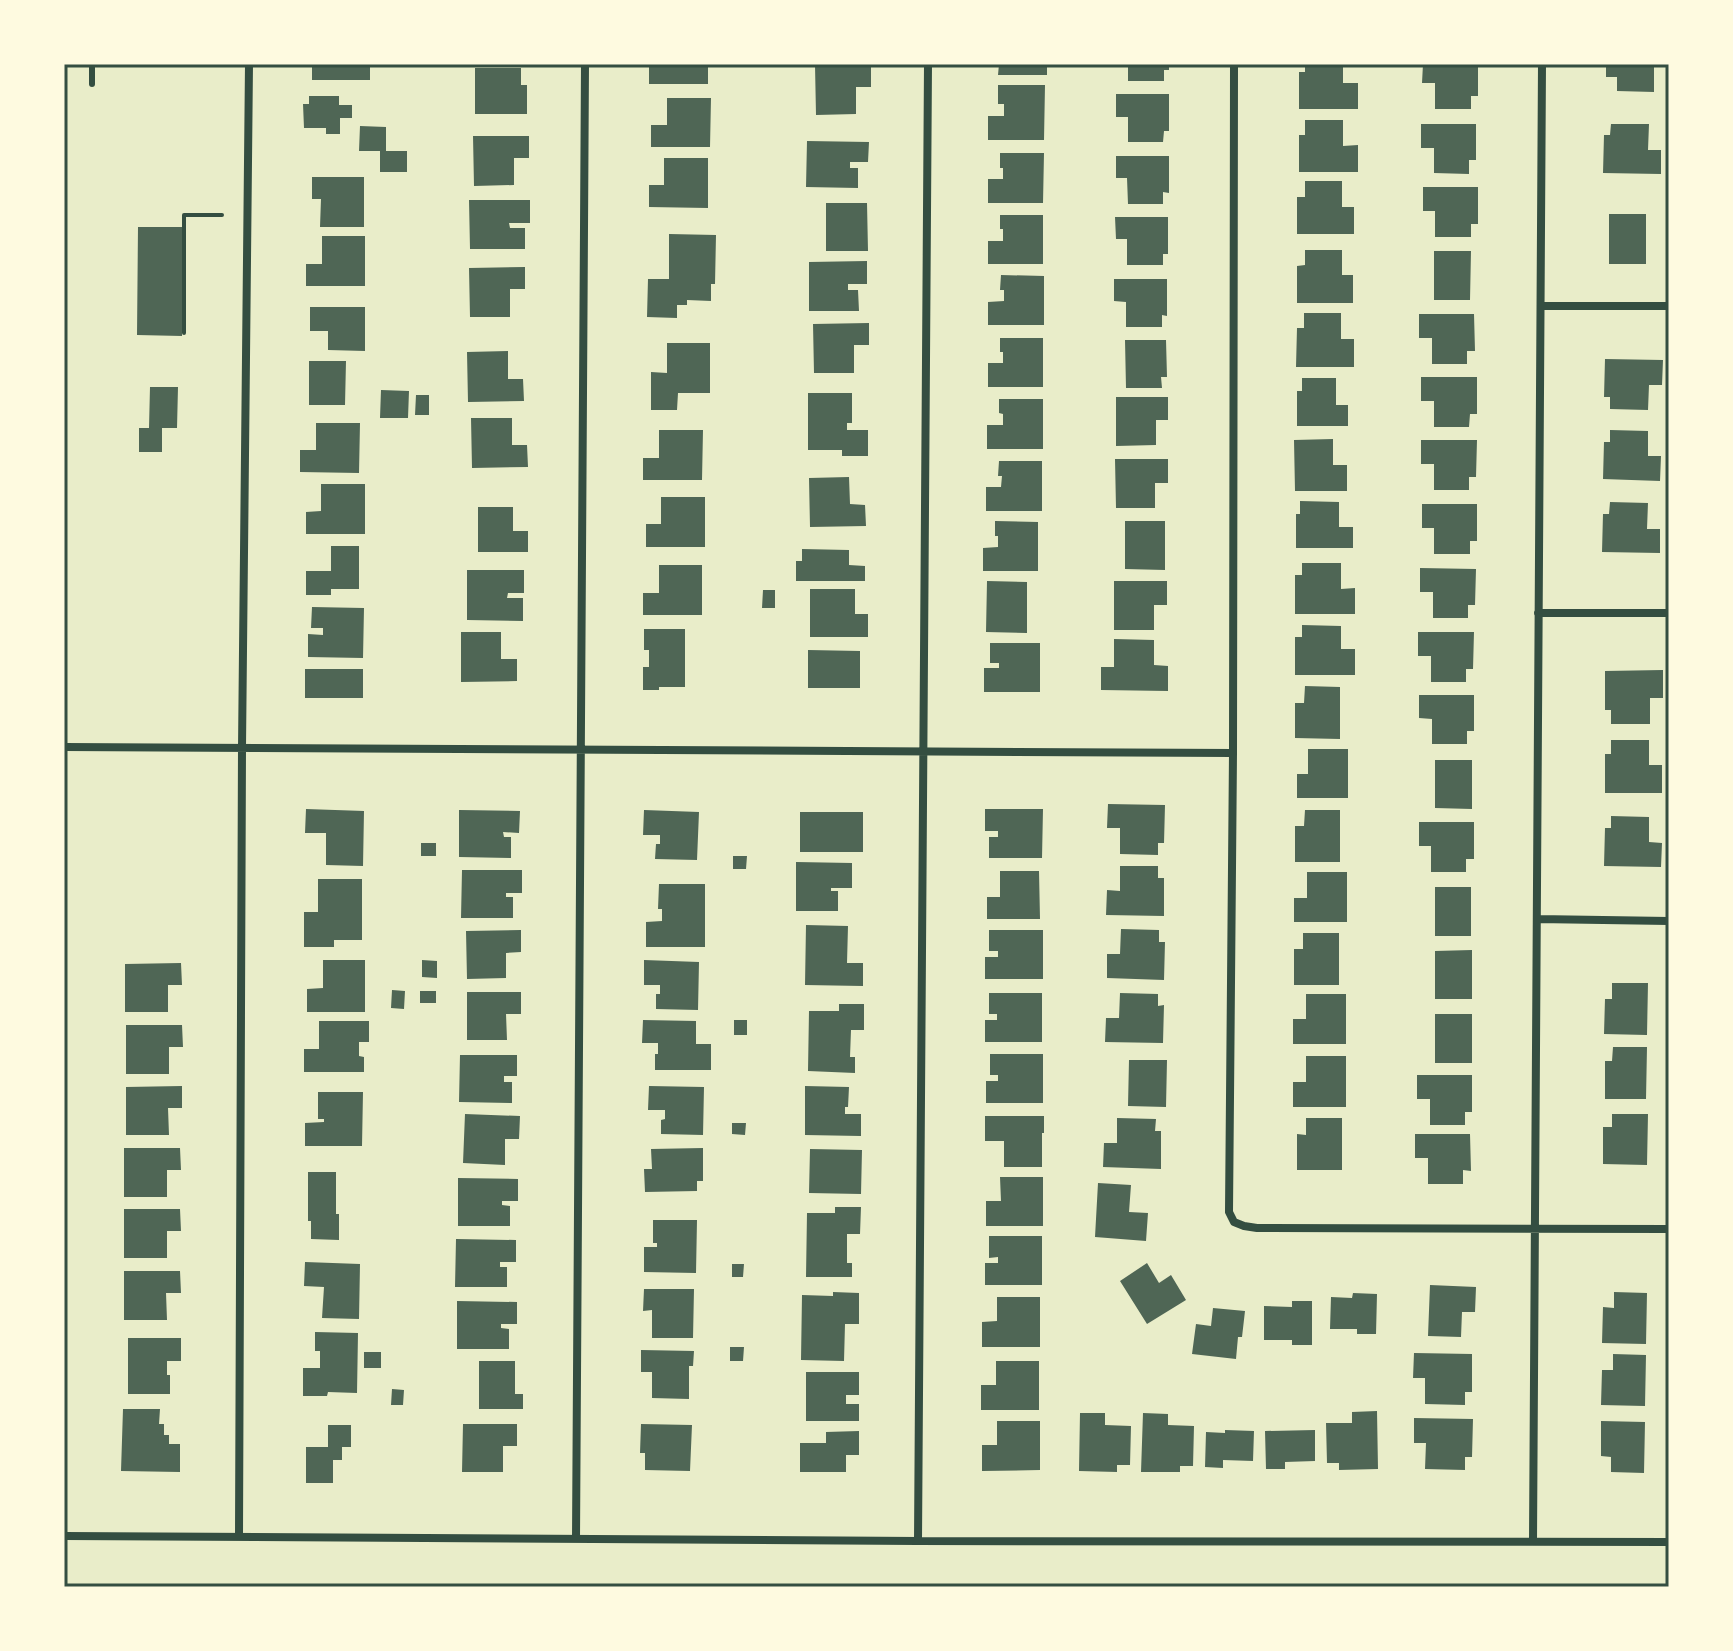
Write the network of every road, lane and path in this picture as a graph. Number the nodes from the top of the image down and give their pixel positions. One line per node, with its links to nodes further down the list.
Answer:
1 (92, 64): 7 (lane)
2 (249, 64): 15 (street)
3 (585, 64): 16 (street)
4 (928, 64): 17 (street)
5 (1234, 64): 18 (street)
6 (1542, 64): 9 (street)
7 (92, 84)
8 (222, 215): 11 (path)
9 (1541, 306): 10 (street); 12 (street)
10 (1669, 306)
11 (184, 333)
12 (1538, 613): 13 (street); 19 (street)
13 (1669, 613)
14 (64, 747): 15 (street)
15 (242, 748): 16 (street); 24 (street)
16 (581, 750): 17 (street); 25 (street)
17 (924, 751): 18 (street); 26 (street)
18 (1233, 753): 21 (street)
19 (1537, 919): 20 (street); 21 (street)
20 (1669, 921)
21 (1534, 1228): 22 (street); 27 (street)
22 (1669, 1229)
23 (64, 1536): 24 (street)
24 (239, 1537): 25 (street)
25 (576, 1539): 26 (street)
26 (918, 1541): 27 (street)
27 (1533, 1541): 28 (street)
28 (1669, 1542)

